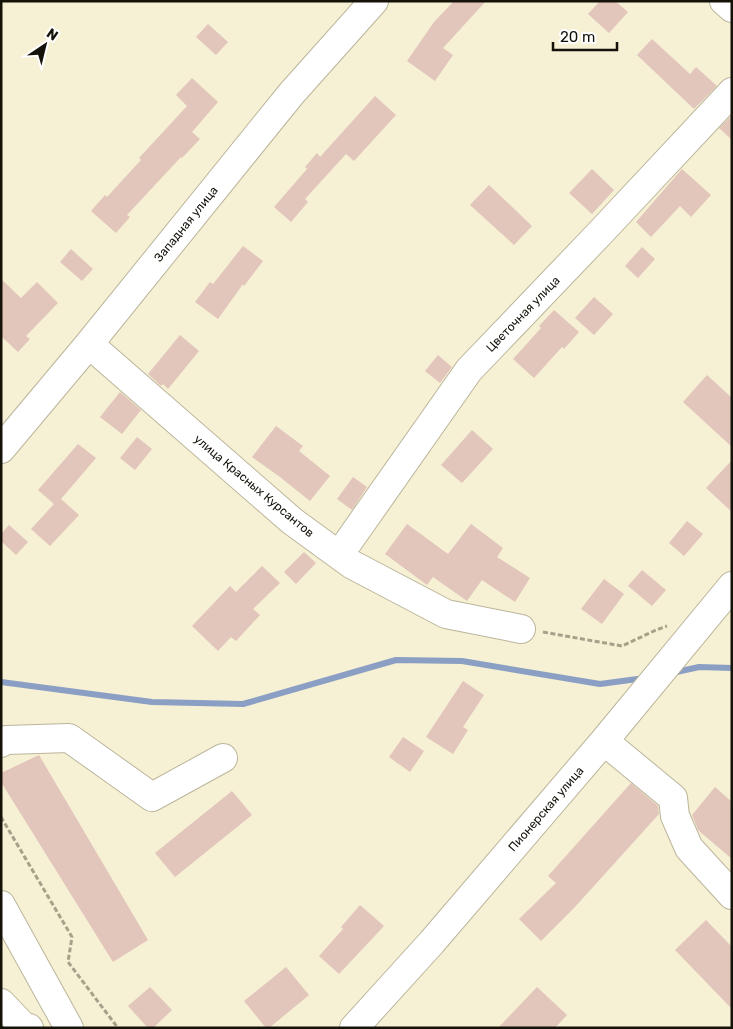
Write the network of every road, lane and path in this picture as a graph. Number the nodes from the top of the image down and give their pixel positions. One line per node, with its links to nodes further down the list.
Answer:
1 (374, 1): 5 (street, Западная улица)
2 (724, 1): 3 (street)
3 (732, 8)
4 (732, 92): 7 (street, Цветочная улица)
5 (90, 344): 6 (street, Западная улица); 7 (street, улица Красных Курсантов)
6 (1, 449)
7 (339, 555): 9 (street, улица Красных Курсантов)
8 (732, 586): 10 (street, Пионерская улица)
9 (521, 629): 10 (path)
10 (692, 633): 11 (street, Пионерская улица)
11 (604, 741): 15 (street); 18 (street, Пионерская улица)
12 (1, 743): 13 (street)
13 (224, 758)
14 (1, 817): 21 (path)
15 (732, 895)
16 (1, 905): 20 (street)
17 (1, 1003): 19 (street)
18 (357, 1027)
19 (29, 1028)
20 (69, 1028)
21 (118, 1028)

